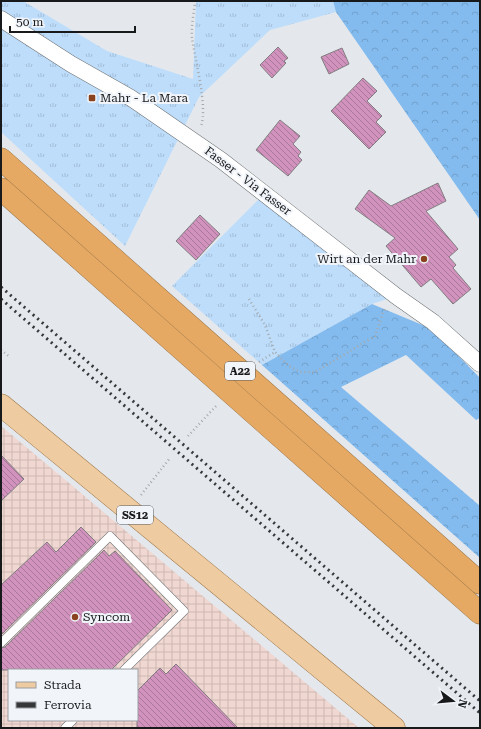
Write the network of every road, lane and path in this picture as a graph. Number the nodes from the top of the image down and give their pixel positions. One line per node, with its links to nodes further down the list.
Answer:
1 (194, 1): 3 (path)
2 (1, 19): 3 (street, Fasser - Via Fasser)
3 (196, 142): 6 (street, Fasser - Via Fasser)
4 (1, 159): 18 (highway, A22)
5 (1, 189): 19 (highway, A22)
6 (396, 296): 9 (path); 12 (street, Fasser - Via Fasser)
7 (249, 299): 9 (path)
8 (1, 350): 10 (path)
9 (276, 352): 11 (path)
10 (10, 357)
11 (258, 362)
12 (480, 364)
13 (220, 402): 15 (path)
14 (1, 404): 17 (main road, SS12)
15 (188, 436)
16 (170, 458): 17 (path)
17 (129, 510): 22 (main road, SS12)
18 (480, 583)
19 (480, 613)
20 (1, 643): 21 (lane)
21 (125, 669)
22 (394, 728)

